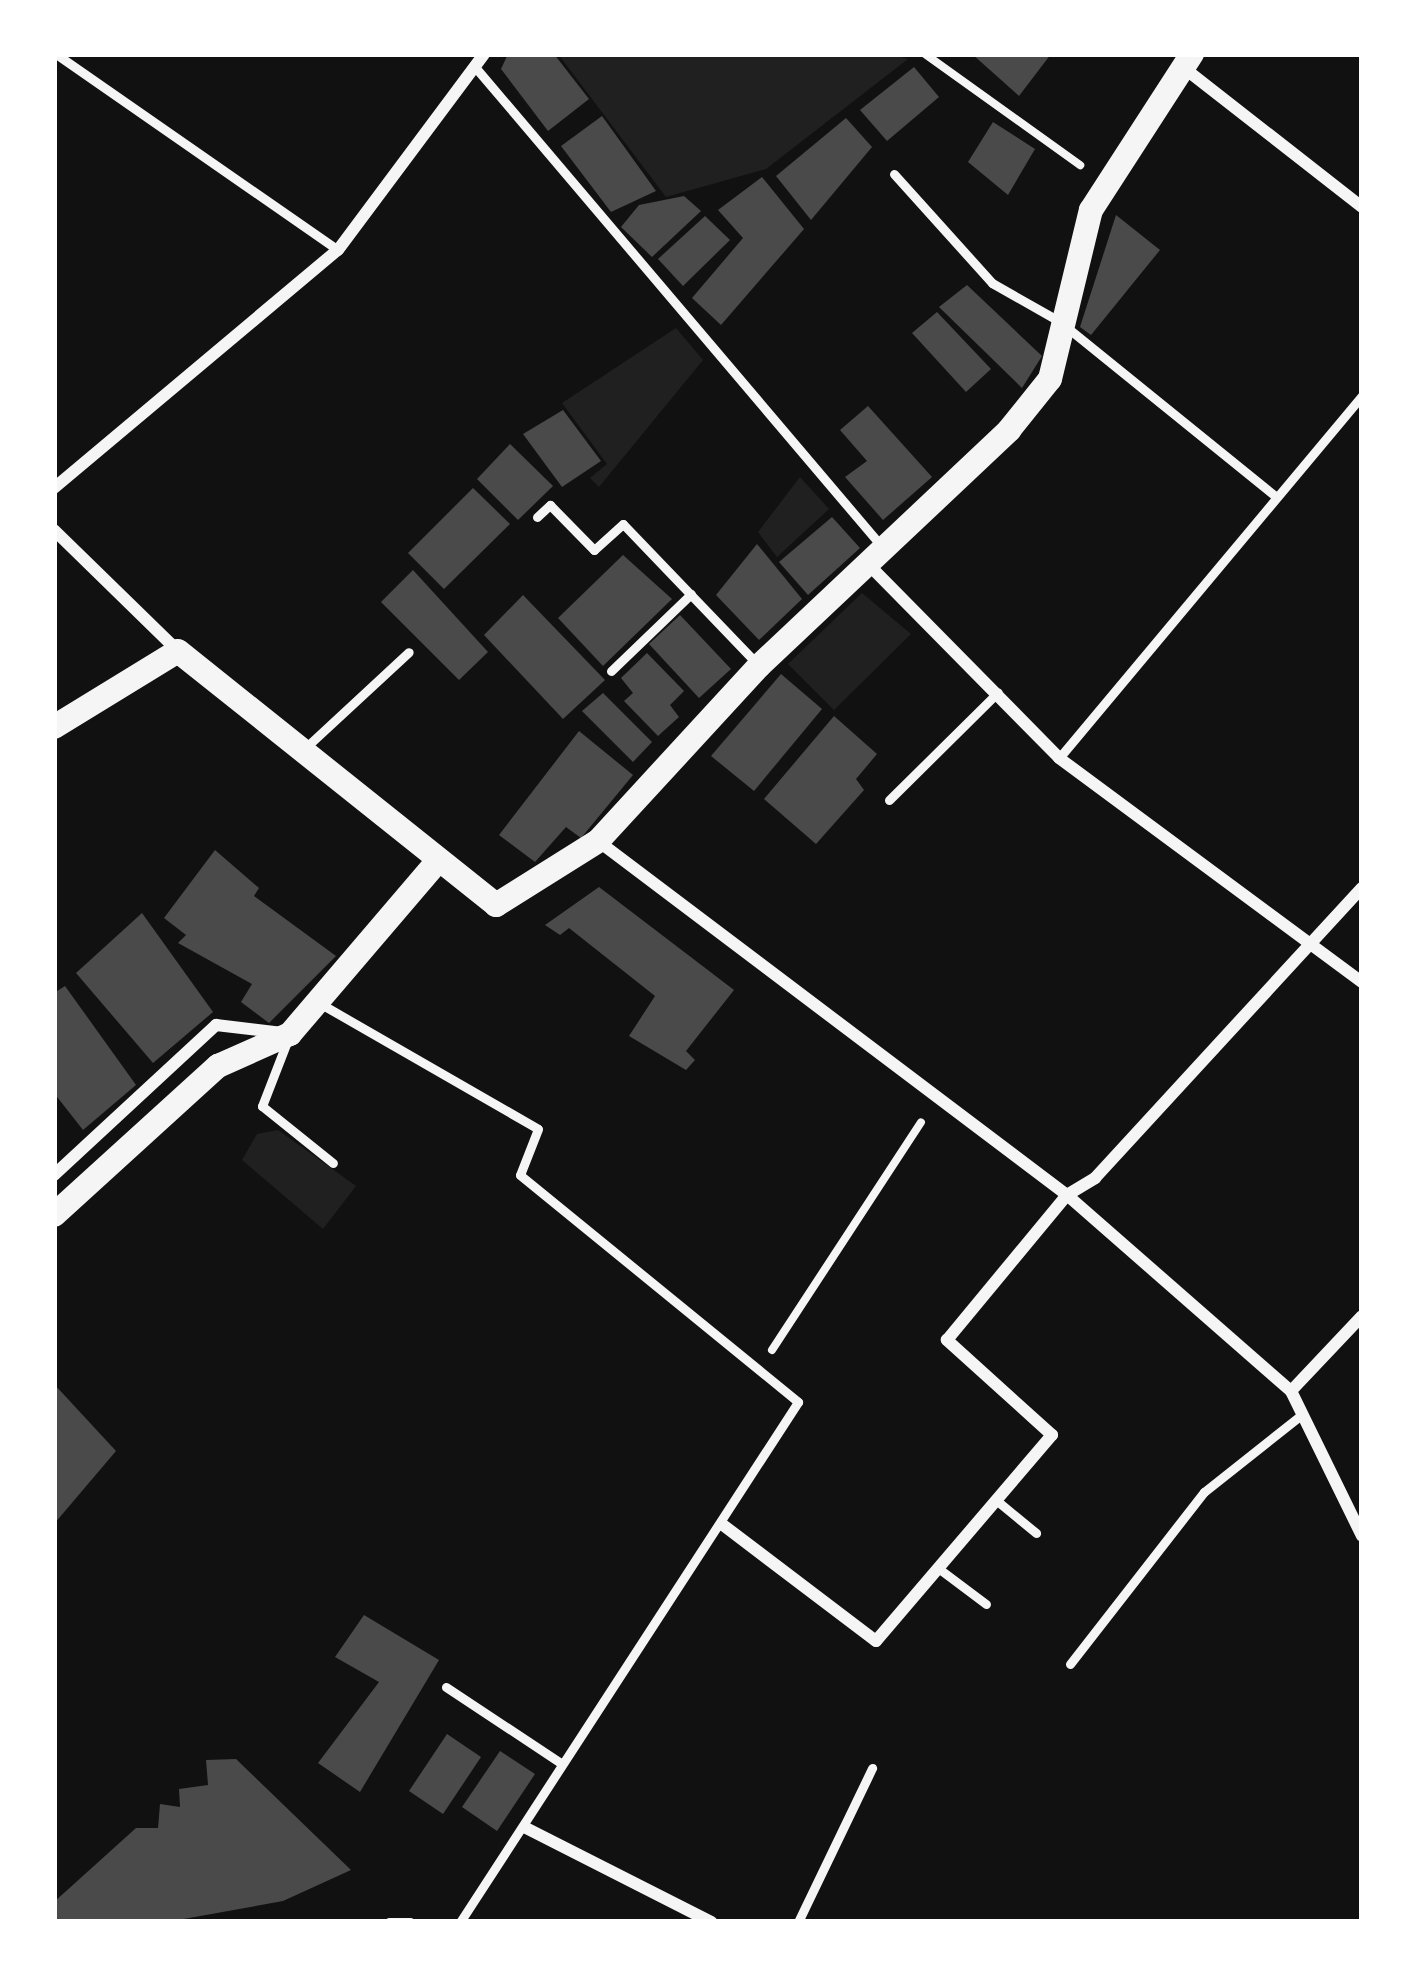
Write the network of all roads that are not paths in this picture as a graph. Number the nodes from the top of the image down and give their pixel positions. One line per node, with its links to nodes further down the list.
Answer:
1 (56, 54): 7 (lane)
2 (484, 54): 4 (street)
3 (1187, 61): 6 (street); 8 (main road)
4 (475, 67): 7 (street); 14 (lane)
5 (894, 174): 8 (lane)
6 (1362, 207)
7 (338, 250): 10 (street)
8 (1059, 321): 11 (lane); 14 (main road)
9 (1362, 394): 11 (lane)
10 (54, 488)
11 (1276, 497): 23 (lane)
12 (537, 517): 15 (lane)
13 (54, 530): 16 (street)
14 (875, 555): 18 (main road); 20 (street)
15 (691, 594): 18 (lane); 19 (lane)
16 (178, 651): 21 (main road); 22 (main road)
17 (409, 652): 22 (lane)
18 (759, 666): 25 (main road)
19 (611, 671)
20 (998, 692): 23 (street); 24 (lane)
21 (54, 727)
22 (301, 752): 26 (main road)
23 (1059, 758): 28 (street)
24 (889, 800)
25 (598, 841): 26 (main road); 34 (street)
26 (436, 863): 30 (main road)
27 (1362, 888): 28 (street)
28 (1315, 942): 29 (street); 34 (street)
29 (1362, 982)
30 (319, 1003): 31 (main road); 40 (lane)
31 (290, 1034): 32 (lane); 33 (street); 35 (main road)
32 (333, 1162)
33 (54, 1175)
34 (1067, 1195): 37 (street); 39 (street)
35 (54, 1215)
36 (1362, 1316): 37 (street)
37 (1291, 1390): 38 (street)
38 (1300, 1416): 42 (street); 45 (lane)
39 (996, 1500): 41 (lane); 43 (street)
40 (723, 1526): 43 (street); 47 (lane)
41 (1036, 1533)
42 (1362, 1537)
43 (938, 1568): 44 (lane)
44 (986, 1604)
45 (1070, 1664)
46 (446, 1687): 47 (lane)
47 (561, 1763): 49 (lane)
48 (872, 1768): 54 (lane)
49 (526, 1828): 52 (lane); 53 (street)
50 (389, 1922): 51 (lane)
51 (410, 1922)
52 (460, 1922)
53 (711, 1922)
54 (798, 1922)

